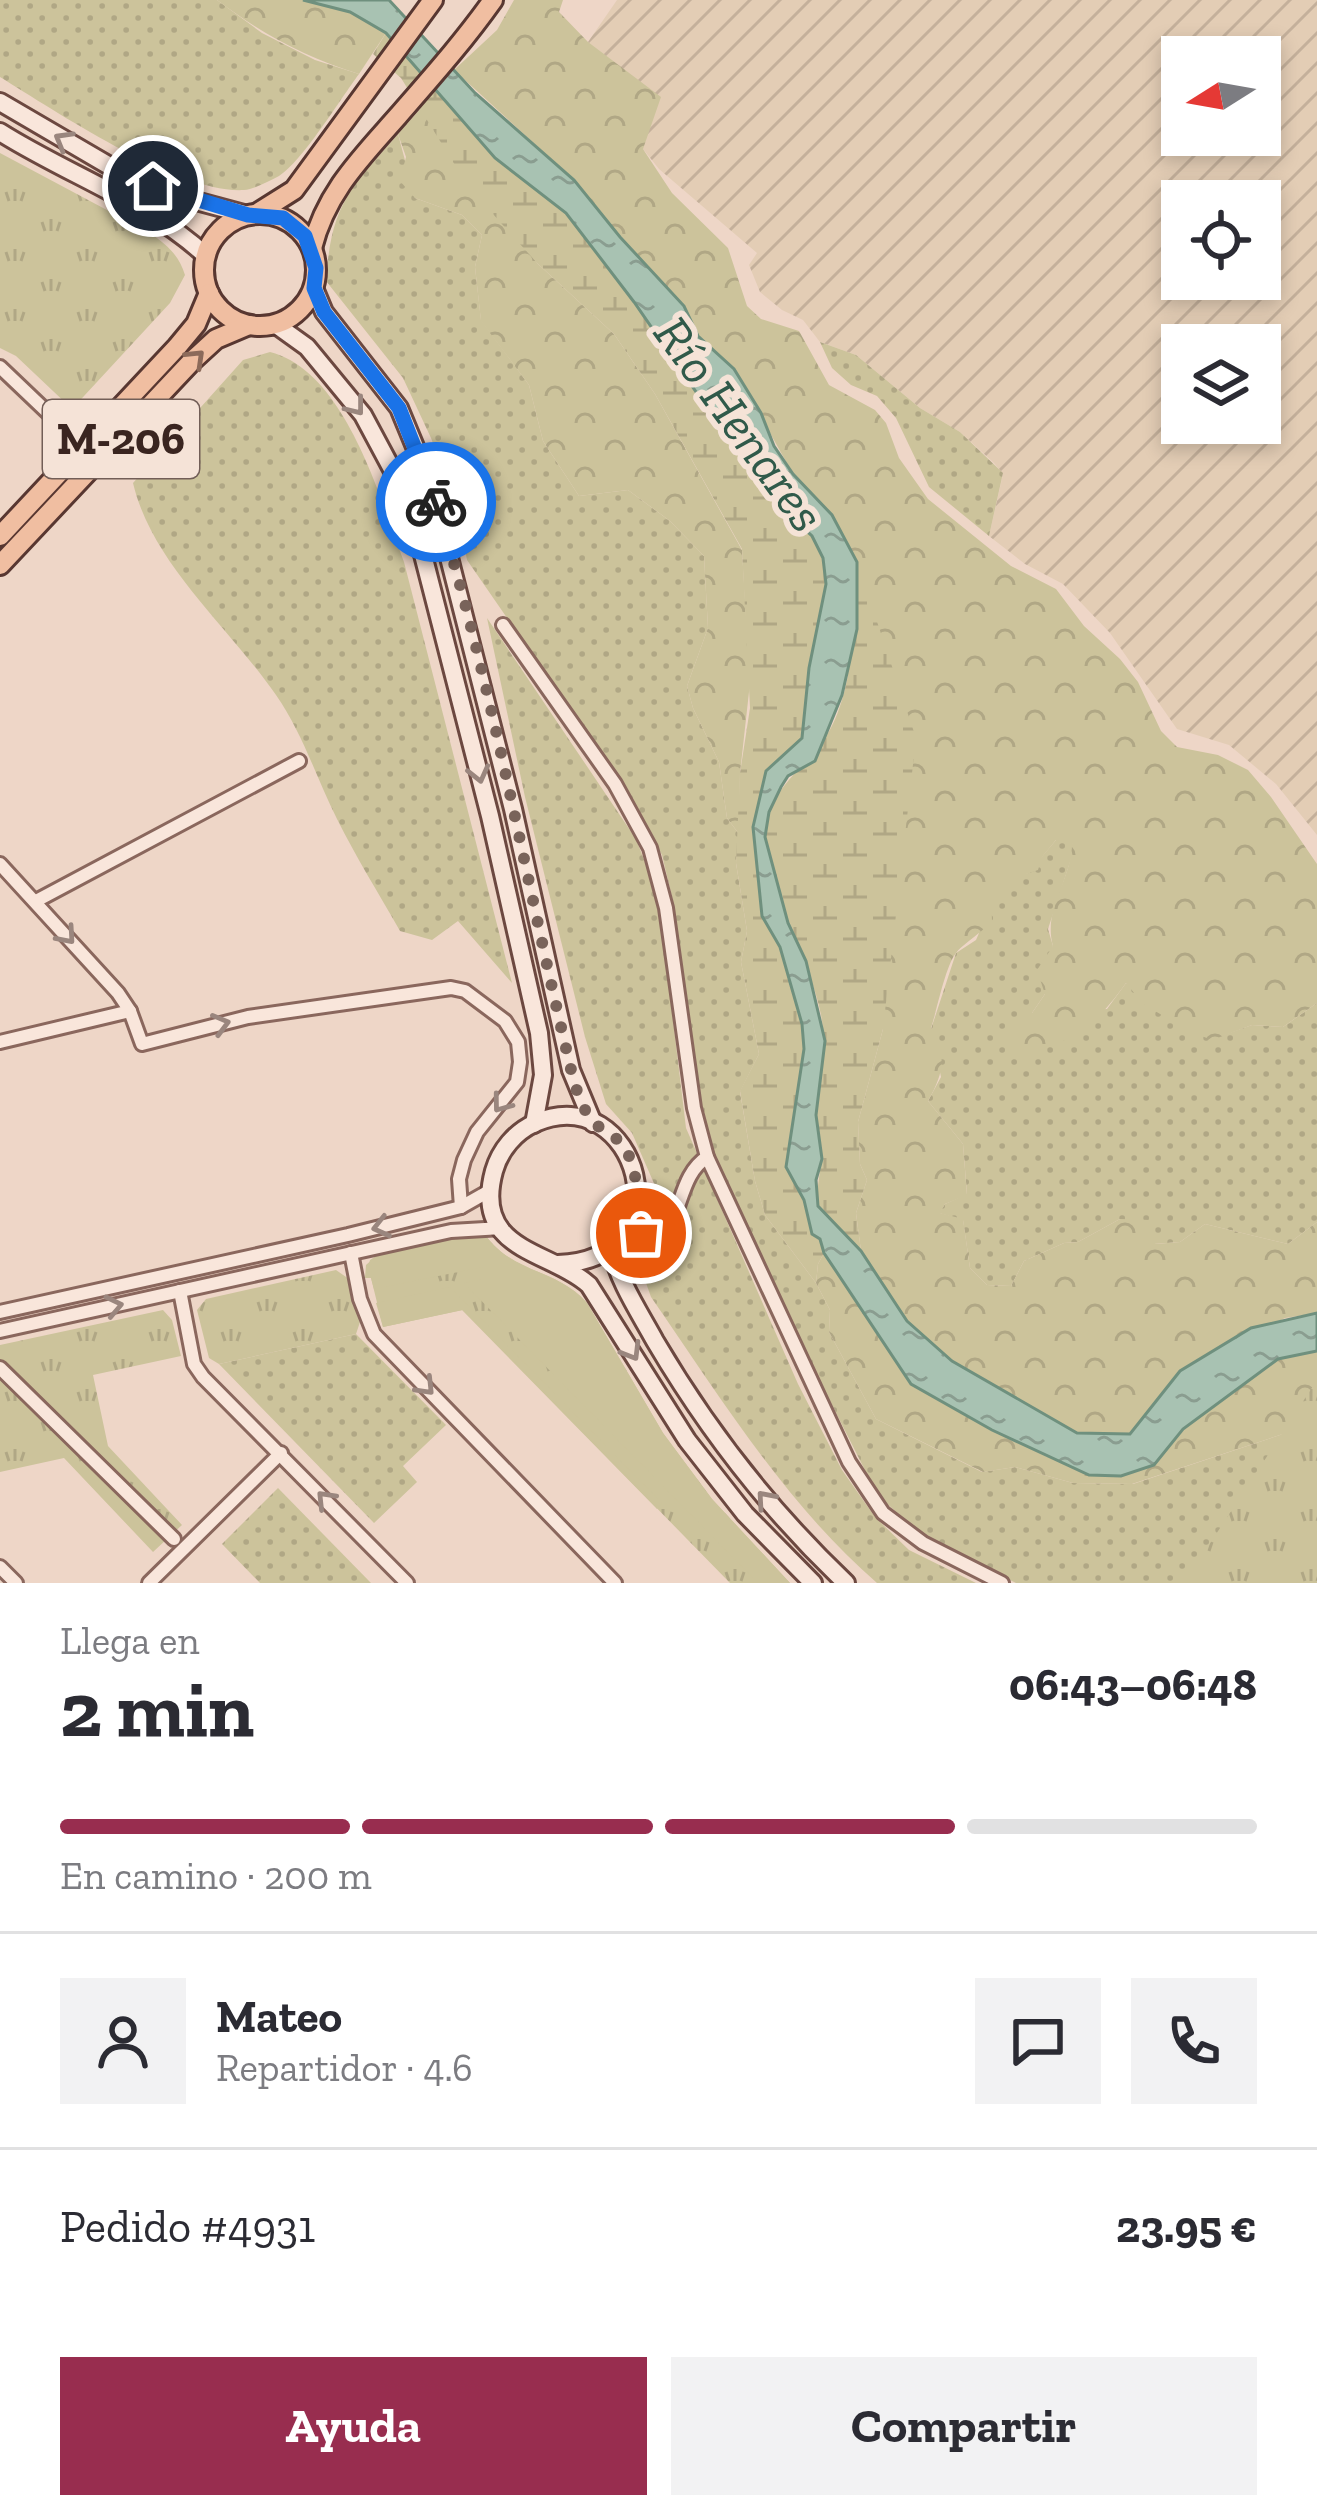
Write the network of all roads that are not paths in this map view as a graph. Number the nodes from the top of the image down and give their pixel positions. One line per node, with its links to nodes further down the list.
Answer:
1 (433, 0): 5 (main road)
2 (493, 0): 6 (main road)
3 (0, 102): 5 (main road, one-way to 3)
4 (0, 132): 7 (main road)
5 (252, 214): 6 (main road); 7 (main road)
6 (312, 248): 8 (main road)
7 (206, 256): 9 (main road)
8 (314, 288): 10 (main road); 22 (main road)
9 (209, 293): 11 (main road); 14 (main road, M-206)
10 (275, 324): 11 (main road, M-206); 23 (main road, one-way to 23)
11 (249, 325): 15 (main road, M-206, one-way to 11)
12 (0, 367): 13 (street)
13 (65, 429)
14 (0, 536)
15 (0, 565)
16 (503, 625): 24 (street)
17 (298, 760): 19 (street)
18 (0, 864): 19 (street)
19 (36, 901): 20 (street, one-way to 20)
20 (130, 1011): 21 (street); 26 (street, one-way to 26)
21 (0, 1042)
22 (593, 1123): 23 (main road); 27 (main road)
23 (535, 1124): 25 (main road)
24 (707, 1157): 27 (street); 47 (street)
25 (491, 1190): 26 (street); 28 (main road)
26 (461, 1207): 33 (street, one-way to 33)
27 (629, 1226): 29 (main road)
28 (502, 1228): 30 (street); 31 (main road)
29 (611, 1248): 31 (main road); 46 (main road, one-way to 29)
30 (351, 1253): 32 (street); 39 (street, one-way to 39)
31 (558, 1264): 45 (main road, one-way to 45)
32 (180, 1291): 34 (street, one-way to 32); 36 (street)
33 (0, 1312)
34 (0, 1331)
35 (0, 1368): 37 (street)
36 (281, 1454): 41 (street); 42 (street, one-way to 36)
37 (174, 1539)
38 (0, 1567): 40 (street)
39 (603, 1571): 43 (street); 44 (street)
40 (16, 1583)
41 (148, 1583)
42 (407, 1583)
43 (590, 1583)
44 (615, 1583)
45 (813, 1583)
46 (846, 1583)
47 (1003, 1583)

